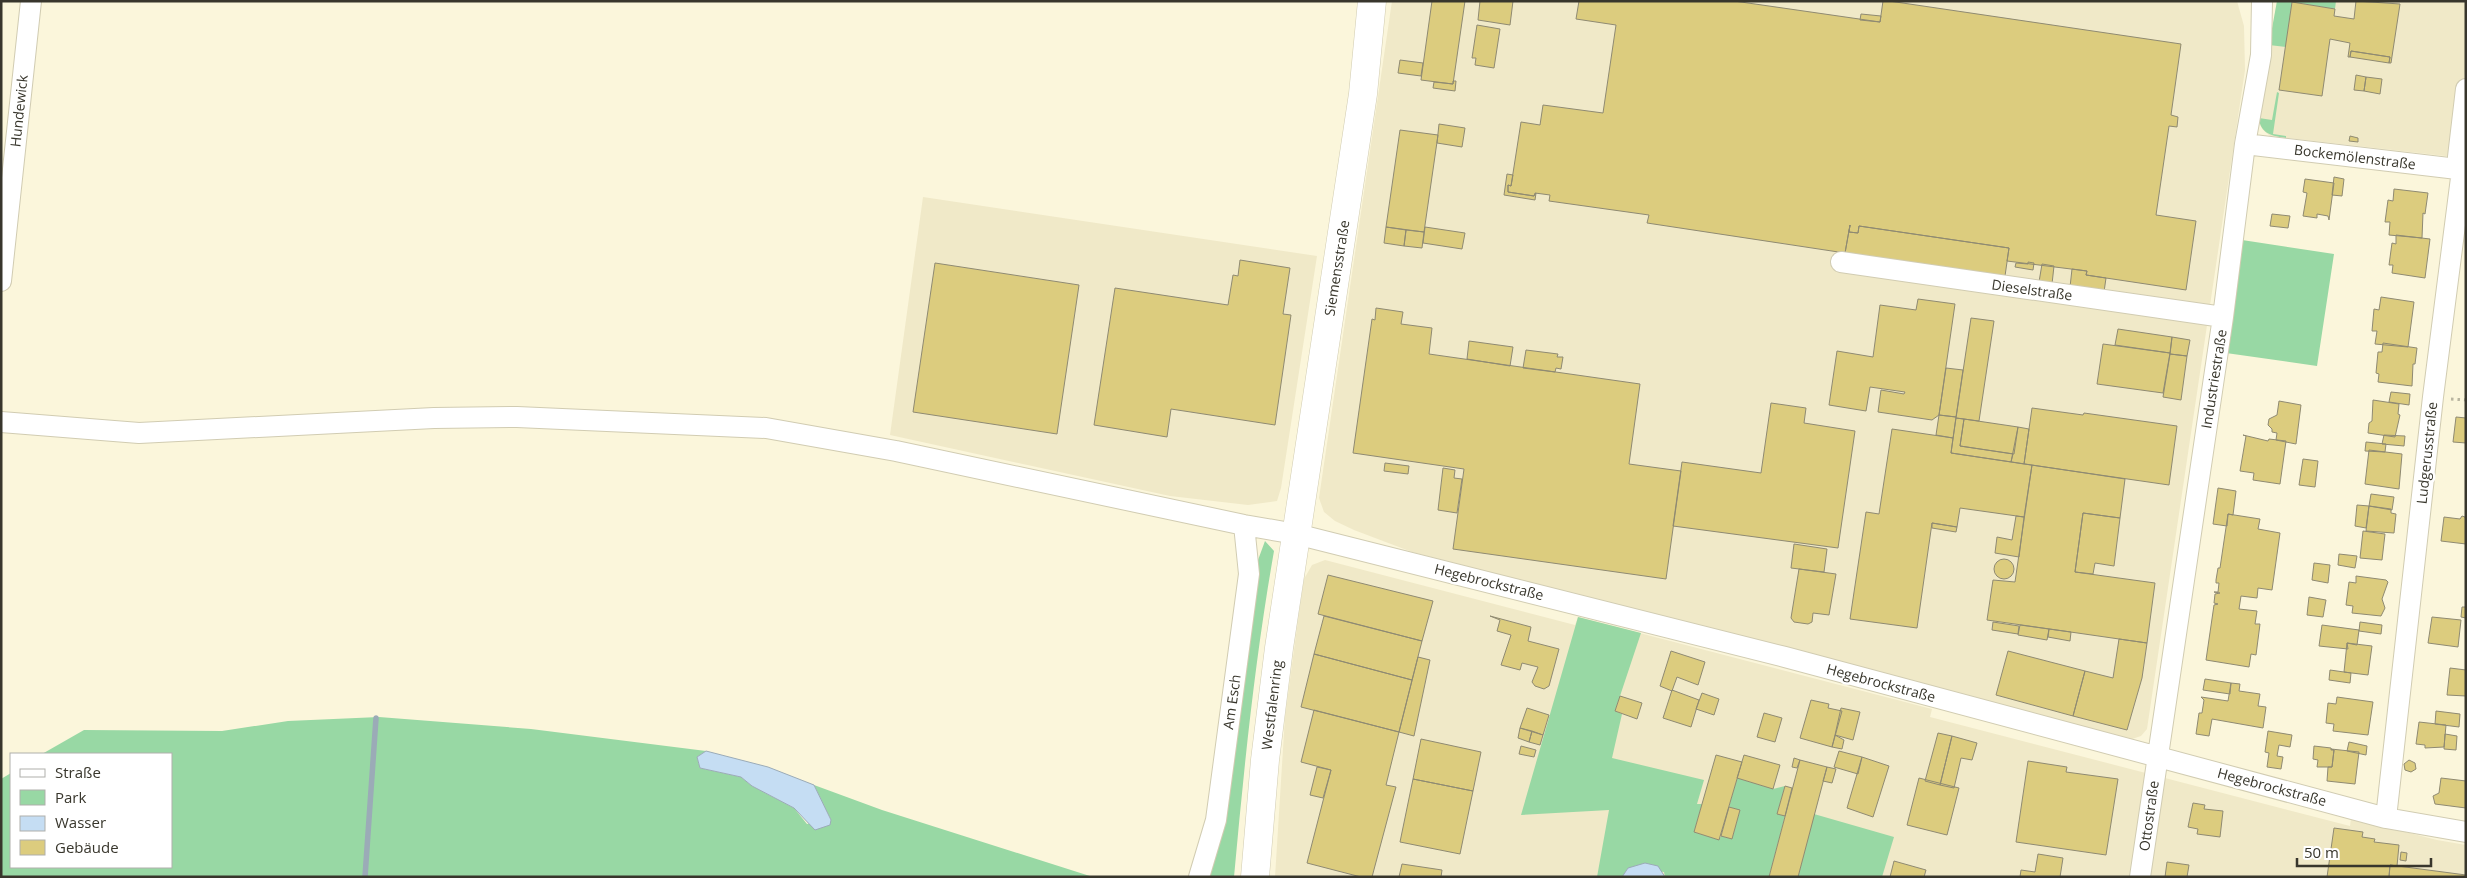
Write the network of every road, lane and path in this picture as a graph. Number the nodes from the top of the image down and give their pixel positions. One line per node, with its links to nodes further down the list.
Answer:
1 (31, 1): 8 (street, Hundewick)
2 (1372, 1): 12 (street, Siemensstraße)
3 (2262, 1): 5 (street, Industriestraße)
4 (2466, 90): 6 (street, Ludgerusstraße)
5 (2245, 144): 6 (street, Bockemölenstraße); 9 (street, Industriestraße)
6 (2464, 170): 14 (street, Ludgerusstraße)
7 (1841, 262): 9 (street, Dieselstraße)
8 (1, 281)
9 (2223, 317): 13 (street, Industriestraße)
10 (1, 422): 11 (street, Hegebrockstraße)
11 (1244, 525): 12 (street, Hegebrockstraße); 16 (street, Am Esch)
12 (1296, 534): 13 (street, Hegebrockstraße); 17 (street, Westfalenring)
13 (2157, 756): 14 (street, Hegebrockstraße); 18 (street, Ottostraße)
14 (2386, 818): 15 (street, Hegebrockstraße)
15 (2466, 832)
16 (1199, 877)
17 (1255, 877)
18 (2140, 877)

